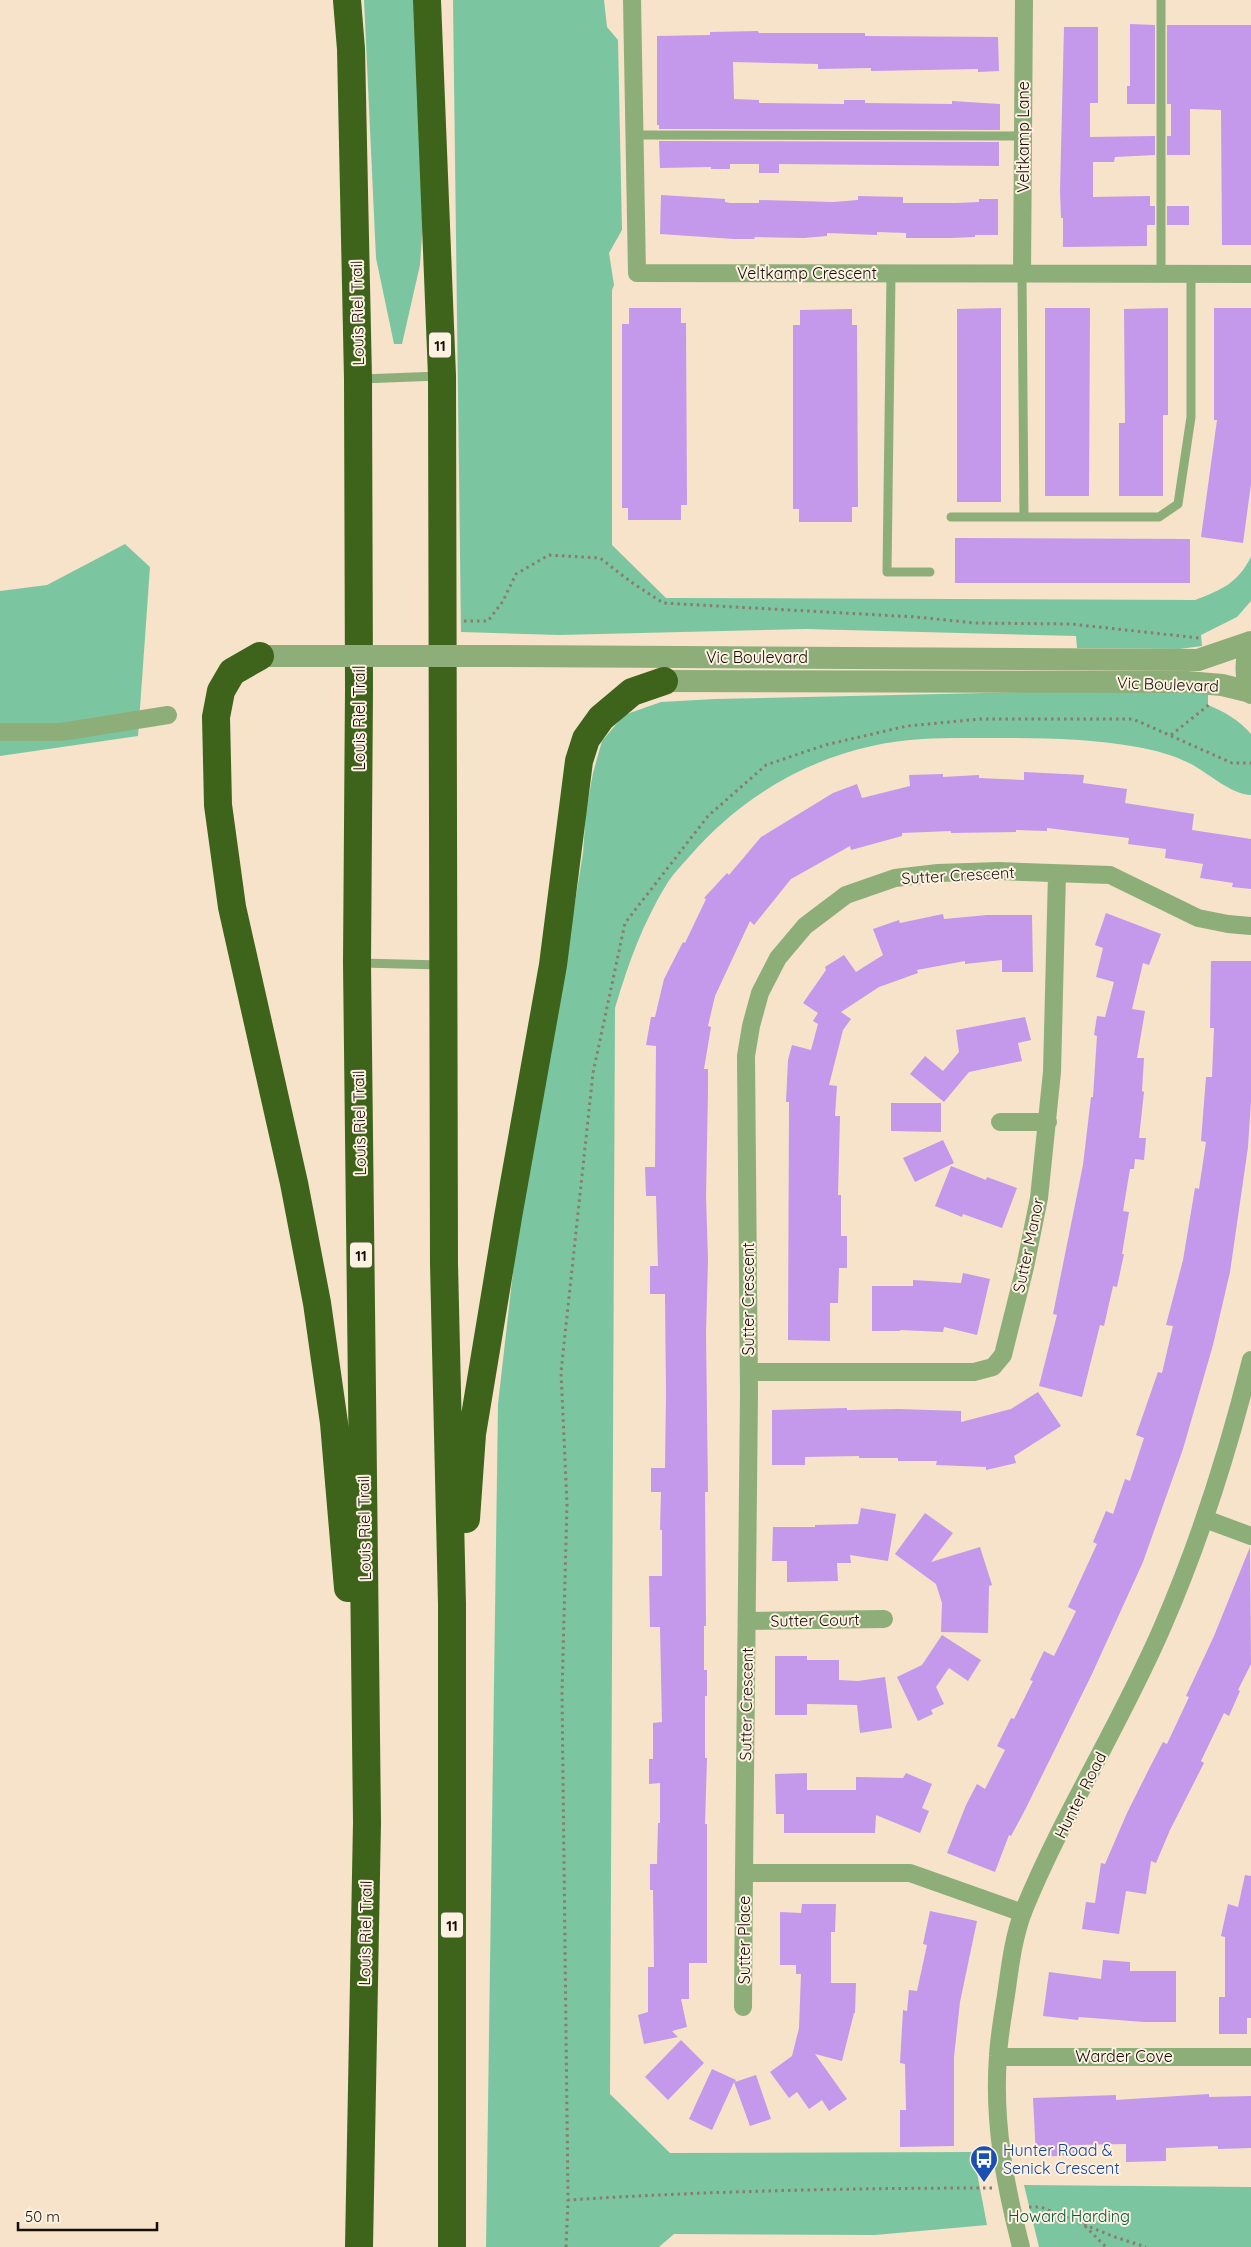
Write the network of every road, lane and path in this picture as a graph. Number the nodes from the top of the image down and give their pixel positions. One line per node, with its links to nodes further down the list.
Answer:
1 (347, 0): 14 (highway, Louis Riel Trail / 11)
2 (427, 0): 13 (highway, 11)
3 (632, 0): 6 (street, Veltkamp Crescent)
4 (1024, 0): 7 (street, Veltkamp Lane)
5 (1162, 0): 10 (lane)
6 (635, 136): 7 (lane); 8 (street, Veltkamp Crescent)
7 (1023, 136): 9 (street, Veltkamp Lane)
8 (892, 274): 9 (street, Veltkamp Crescent); 17 (lane)
9 (1022, 274): 10 (street, Veltkamp Crescent); 16 (lane)
10 (1161, 274): 11 (street, Veltkamp Crescent)
11 (1191, 274): 12 (street, Veltkamp Crescent); 16 (lane)
12 (1251, 274)
13 (442, 376): 14 (lane); 18 (highway, 11)
14 (358, 379): 31 (highway, Louis Riel Trail / 11)
15 (951, 517): 16 (lane)
16 (1024, 517)
17 (930, 572)
18 (441, 621): 19 (path); 32 (highway, 11)
19 (1207, 638)
20 (1251, 643): 21 (street, Vic Boulevard, bridge); 23 (street)
21 (260, 656): 42 (highway)
22 (664, 681): 23 (street, Vic Boulevard); 39 (highway)
23 (1251, 692)
24 (1210, 703): 27 (path)
25 (168, 715): 26 (street)
26 (0, 732)
27 (1171, 735): 28 (path); 49 (path)
28 (1251, 763)
29 (1057, 874): 30 (street, Sutter Crescent); 34 (street, Sutter Manor); 36 (street, Sutter Crescent)
30 (1251, 926)
31 (357, 963): 32 (lane); 42 (highway, Louis Riel Trail / 11)
32 (442, 965): 39 (highway, 11)
33 (1000, 1122): 34 (street)
34 (1048, 1122): 36 (street, Sutter Manor)
35 (1251, 1360): 37 (street, Hunter Road)
36 (749, 1372): 41 (street, Sutter Crescent)
37 (1206, 1519): 38 (street); 44 (street, Hunter Road)
38 (1251, 1536)
39 (452, 1604): 53 (highway, 11)
40 (884, 1619): 41 (street, Sutter Court)
41 (746, 1622): 43 (street, Sutter Crescent)
42 (367, 1822): 52 (highway, Louis Riel Trail / 11)
43 (744, 1873): 44 (street); 45 (street, Sutter Place)
44 (1023, 1913): 47 (street, Hunter Road)
45 (743, 2007)
46 (1251, 2056): 47 (street, Warder Cove)
47 (998, 2057): 55 (street, Hunter Road)
48 (980, 2188): 49 (path)
49 (568, 2200): 54 (path)
50 (1041, 2207): 51 (path)
51 (1084, 2224): 56 (path); 57 (path)
52 (359, 2247)
53 (452, 2247)
54 (566, 2247)
55 (1021, 2247)
56 (1106, 2247)
57 (1146, 2247)

